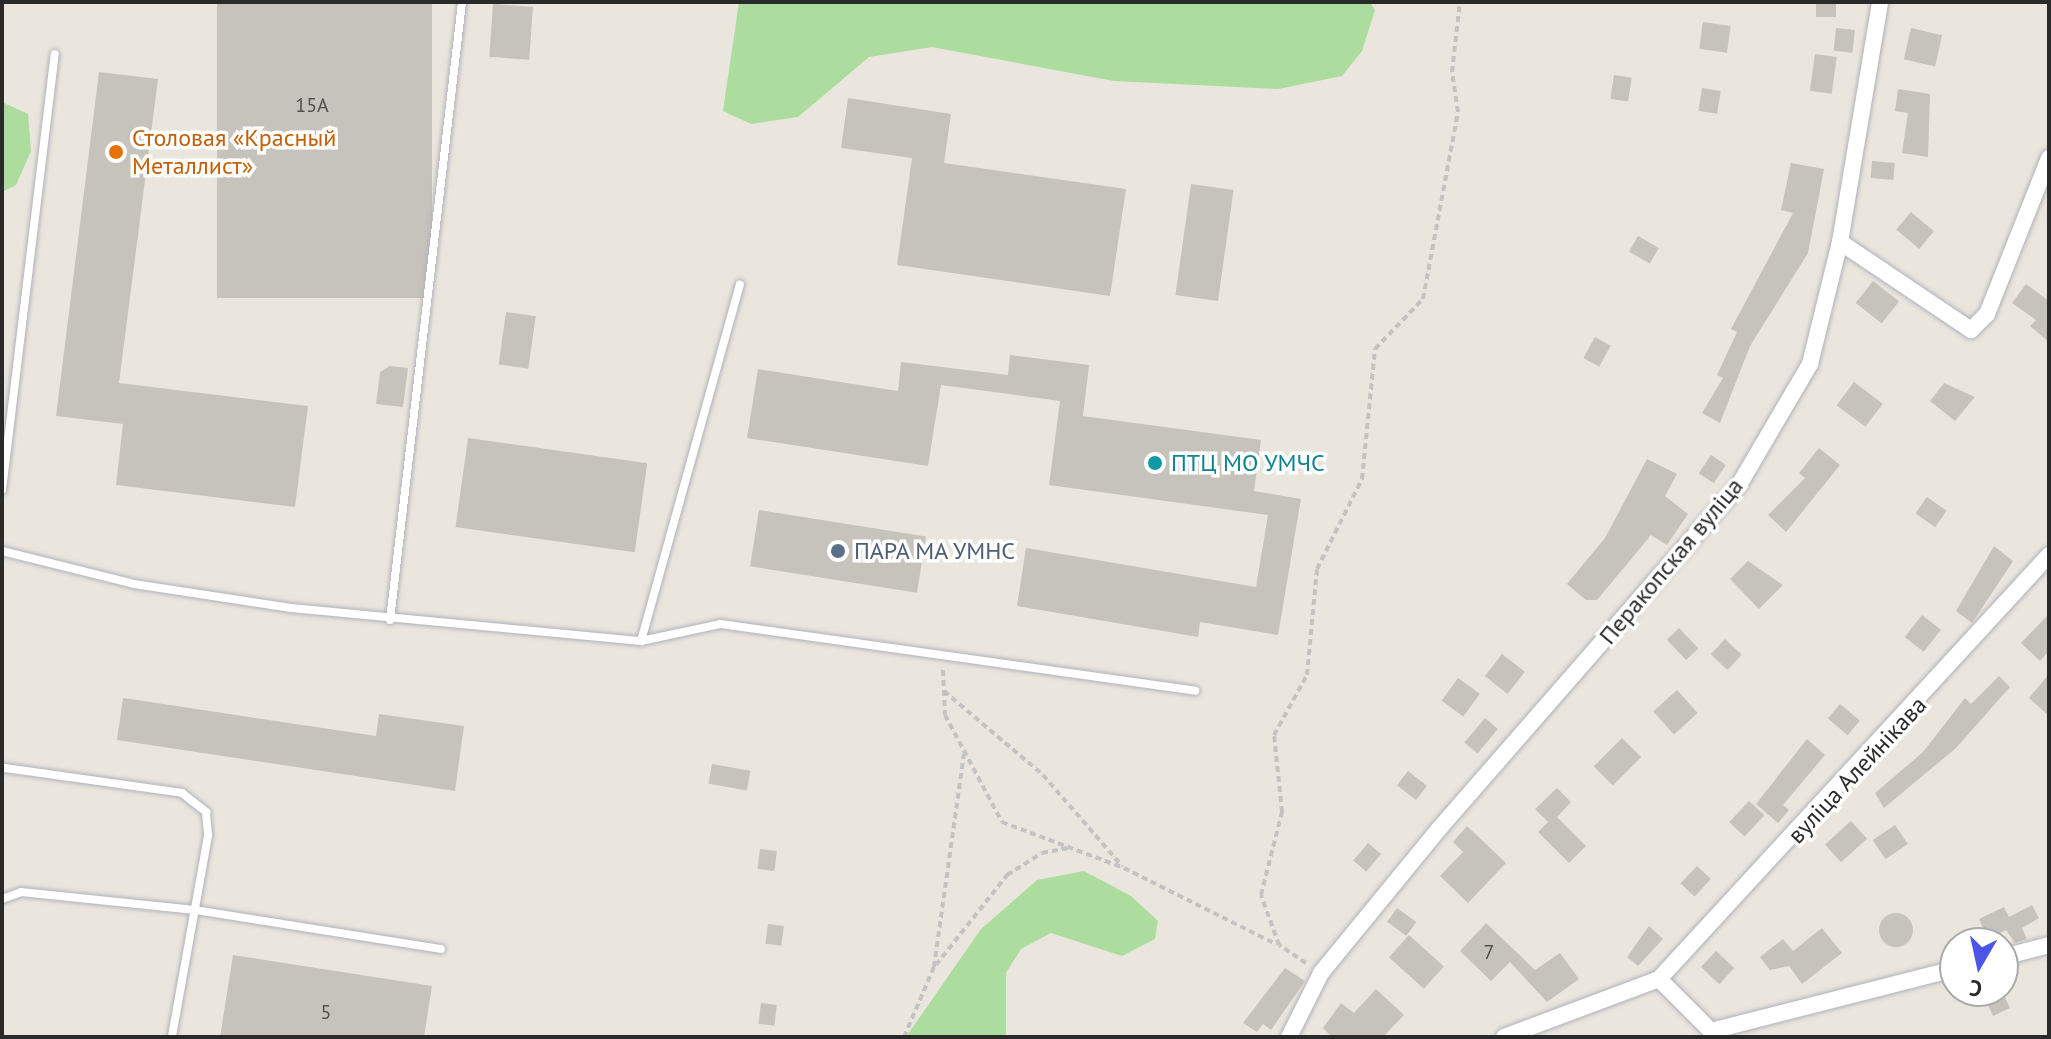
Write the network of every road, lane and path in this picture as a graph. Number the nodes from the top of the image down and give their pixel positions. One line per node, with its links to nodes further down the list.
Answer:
1 (462, 2): 11 (lane)
2 (1460, 2): 22 (path)
3 (1880, 2): 6 (street, Перакопская вуліца)
4 (55, 54): 8 (lane)
5 (2049, 158): 6 (street)
6 (1840, 242): 27 (street, Перакопская вуліца)
7 (740, 285): 12 (lane)
8 (2, 490)
9 (2, 551): 11 (lane)
10 (2049, 555): 29 (street, вуліца Алейнікава)
11 (390, 620): 12 (lane)
12 (641, 641): 13 (lane)
13 (938, 658): 14 (path); 15 (lane)
14 (944, 691): 16 (path); 19 (path)
15 (1195, 691)
16 (964, 752): 18 (path); 26 (path)
17 (5, 768): 21 (lane)
18 (1070, 847): 19 (path); 26 (path)
19 (1124, 868): 22 (path)
20 (2, 899): 21 (lane)
21 (195, 910): 24 (lane); 31 (lane)
22 (1279, 945): 27 (path)
23 (2049, 945): 25 (street)
24 (441, 949)
25 (2019, 953)
26 (934, 967): 32 (path)
27 (1321, 973): 33 (street, Перакопская вуліца)
28 (1939, 973): 30 (street)
29 (1659, 979): 30 (street); 34 (street)
30 (1711, 1034)
31 (172, 1037)
32 (904, 1037)
33 (1289, 1037)
34 (1504, 1037)

